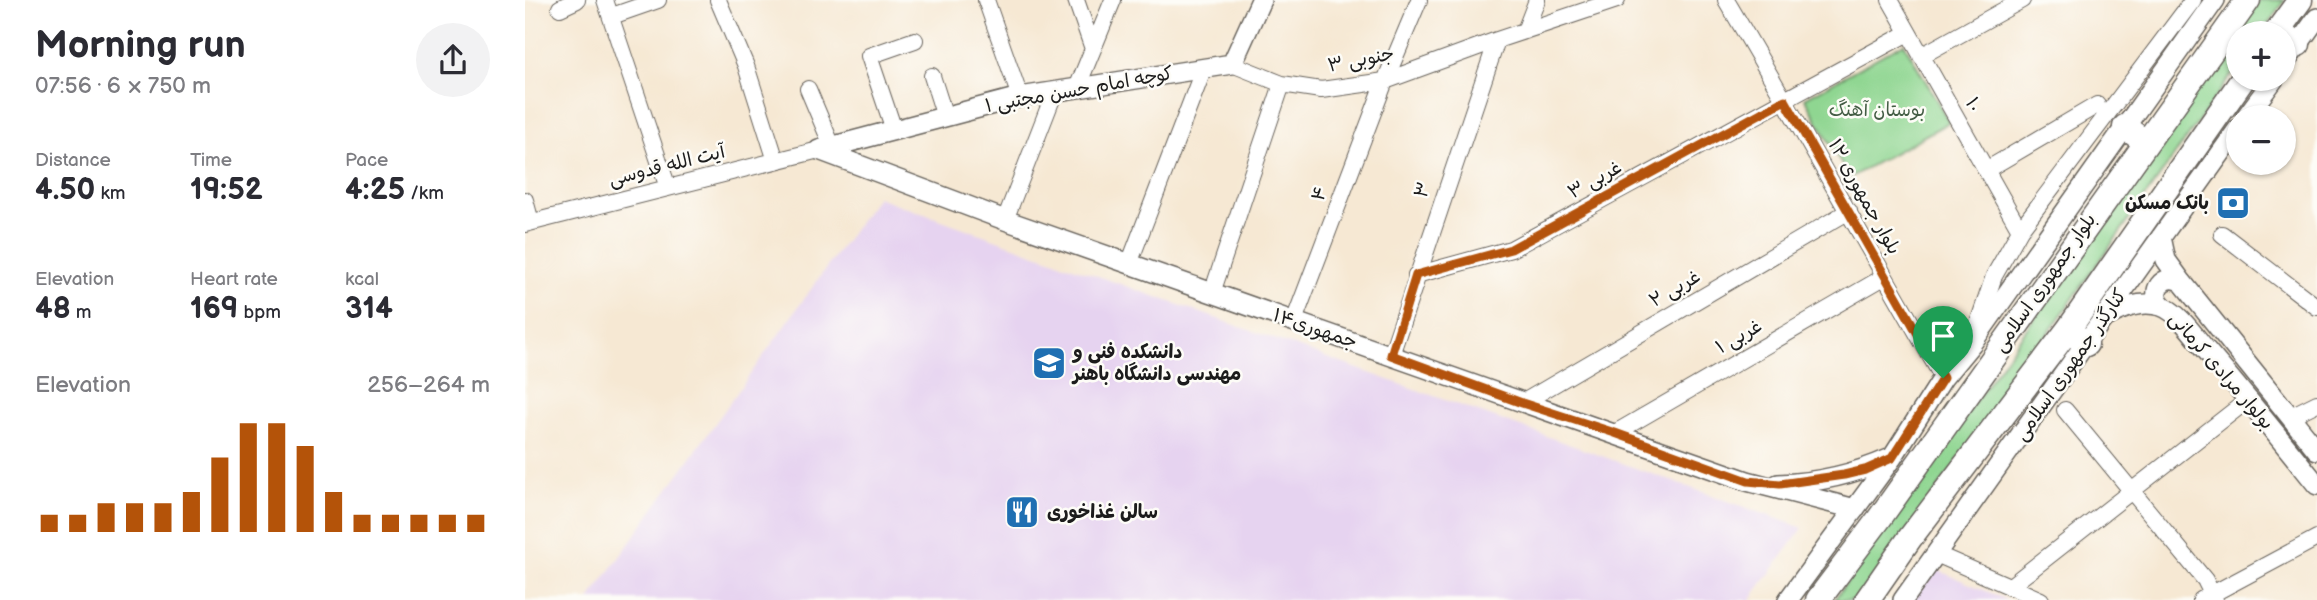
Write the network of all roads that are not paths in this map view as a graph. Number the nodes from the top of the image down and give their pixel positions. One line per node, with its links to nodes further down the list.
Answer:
1 (577, 0): 19 (street)
2 (605, 0): 20 (street)
3 (658, 0): 20 (street)
4 (718, 0): 48 (street)
5 (986, 0): 39 (street)
6 (1076, 0): 28 (street)
7 (1114, 0): 28 (street)
8 (1261, 0): 30 (street)
9 (1419, 0): 33 (street, ۴)
10 (1537, 0): 24 (street)
11 (1617, 0): 24 (street, ۳ جنوبی)
12 (1726, 0): 40 (street, بلوار جمهوری ۱۲)
13 (1890, 0): 25 (street, ۱۰)
14 (2022, 0): 29 (street)
15 (2193, 0): 55 (street)
16 (2215, 0): 43 (street)
17 (2248, 0): 45 (main road, بلوار جمهوری اسلامی)
18 (2299, 0): 22 (main road)
19 (560, 8)
20 (612, 16): 50 (street)
21 (2317, 18): 23 (street)
22 (2289, 21)
23 (2296, 28)
24 (1525, 31): 27 (street, ۳ جنوبی)
25 (1908, 33): 29 (street, ۱۰); 40 (street, ۳ غربی)
26 (915, 40): 44 (street)
27 (1497, 40): 33 (street, ۳ جنوبی); 59 (street, ۳)
28 (1093, 49): 35 (street)
29 (1921, 56): 49 (street, ۱۰)
30 (1232, 64): 31 (street, کوچه امام حسن مجتبی ۱); 34 (street, ۳ جنوبی)
31 (1204, 68): 35 (street, کوچه امام حسن مجتبی ۱); 58 (street)
32 (932, 76): 42 (street)
33 (1385, 81): 34 (street, ۳ جنوبی); 66 (street, ۴)
34 (1282, 84): 62 (street)
35 (1077, 88): 37 (street, کوچه امام حسن مجتبی ۱)
36 (808, 89): 47 (street)
37 (1055, 91): 39 (street, کوچه امام حسن مجتبی ۱); 53 (street)
38 (2235, 91): 67 (main road)
39 (1020, 97): 42 (street, کوچه امام حسن مجتبی ۱)
40 (1785, 100): 52 (street, بلوار جمهوری ۱۲); 59 (street, ۳ غربی)
41 (2098, 104): 49 (street)
42 (945, 117): 44 (street, کوچه امام حسن مجتبی ۱)
43 (2125, 127): 45 (main road); 68 (street)
44 (894, 130): 47 (street, کوچه امام حسن مجتبی ۱)
45 (2145, 142): 83 (main road, بلوار جمهوری اسلامی)
46 (2226, 146): 57 (street, کنارگذر جمهوری اسلامی)
47 (826, 148): 48 (street, آیت الله قدوسی); 53 (street, جمهوری۱۴)
48 (776, 161): 50 (street, آیت الله قدوسی)
49 (1986, 170): 55 (street, ۱۰)
50 (668, 188): 54 (street, آیت الله قدوسی)
51 (525, 200): 54 (street)
52 (1849, 211): 60 (street, بلوار جمهوری ۱۲); 72 (street, ۲ غربی)
53 (1006, 220): 58 (street, جمهوری۱۴)
54 (528, 223)
55 (2020, 230): 68 (street)
56 (2222, 234): 64 (street)
57 (2161, 237): 61 (street, بولوار مرادی کرمانی); 65 (street, کنارگذر جمهوری اسلامی)
58 (1129, 264): 62 (street, جمهوری۱۴)
59 (1416, 275): 69 (street, ۳)
60 (1884, 277): 70 (street, بلوار جمهوری ۱۲); 76 (street, ۱ غربی)
61 (2182, 282): 63 (street); 75 (street, بولوار مرادی کرمانی)
62 (1212, 293): 66 (street, جمهوری۱۴)
63 (2164, 307): 65 (street, بولوار مرادی کرمانی); 71 (street, بولوار مرادی کرمانی)
64 (2317, 307)
65 (2104, 318): 67 (street, کنارگذر جمهوری اسلامی)
66 (1294, 321): 69 (street, جمهوری۱۴)
67 (2077, 337): 84 (main road); 86 (street, کنارگذر جمهوری اسلامی)
68 (1972, 343): 70 (street)
69 (1391, 355): 72 (street, جمهوری۱۴)
70 (1943, 378): 78 (street)
71 (2249, 399): 80 (street, بولوار مرادی کرمانی); 81 (street)
72 (1522, 403): 76 (street, جمهوری۱۴)
73 (2317, 403): 75 (street)
74 (2065, 410): 81 (street)
75 (2291, 416): 77 (street, بولوار مرادی کرمانی)
76 (1615, 433): 79 (street, جمهوری۱۴)
77 (2317, 450)
78 (1892, 458): 79 (street); 82 (street)
79 (1748, 481): 82 (street, جمهوری۱۴)
80 (2317, 485)
81 (2131, 491): 87 (street); 88 (street)
82 (1854, 509): 89 (street)
83 (1879, 519): 84 (main road); 90 (main road, بلوار جمهوری اسلامی)
84 (1910, 538): 91 (main road)
85 (2317, 538): 88 (street)
86 (1936, 554): 87 (street); 92 (street, کنارگذر جمهوری اسلامی)
87 (2010, 587): 93 (street)
88 (2209, 598)
89 (1788, 600)
90 (1818, 600)
91 (1867, 600)
92 (1903, 600)
93 (2041, 600)

